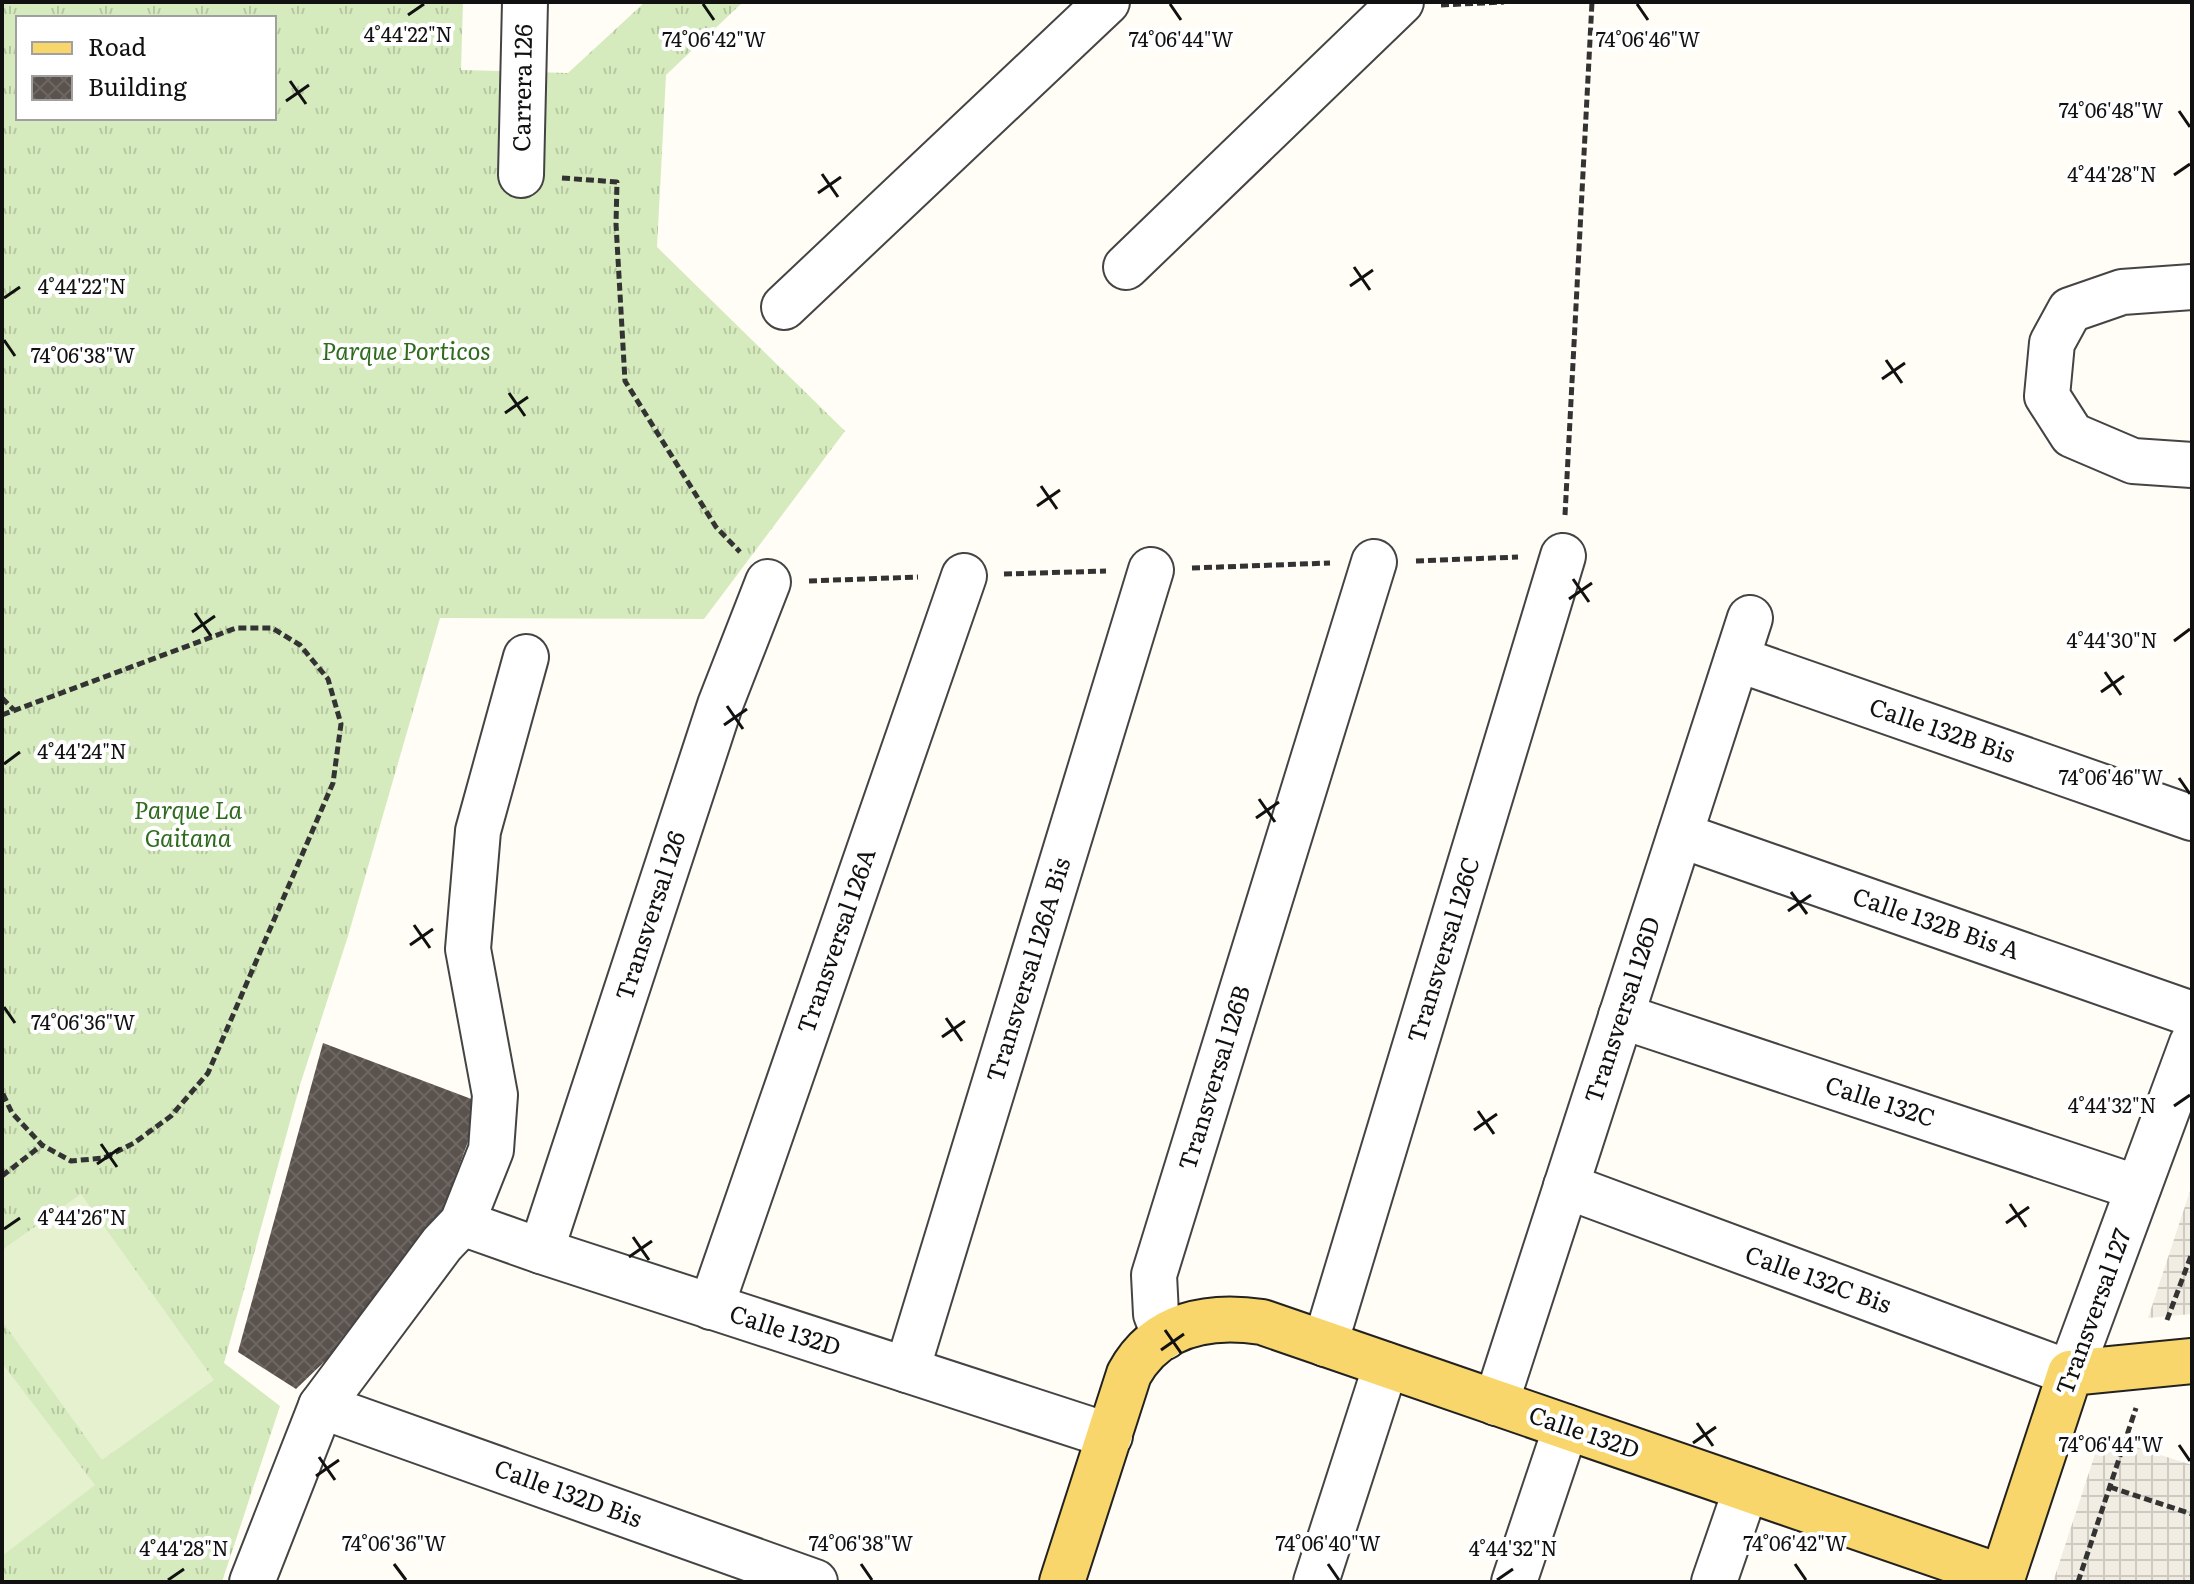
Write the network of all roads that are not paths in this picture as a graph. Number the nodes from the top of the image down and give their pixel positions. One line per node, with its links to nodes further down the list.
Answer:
1 (525, 2): 4 (street, Carrera 126)
2 (1107, 2): 7 (street)
3 (1398, 5): 5 (street)
4 (521, 175)
5 (1126, 267)
6 (2192, 287): 8 (street)
7 (784, 307)
8 (2192, 465)
9 (1563, 556): 28 (street, Transversal 126C)
10 (1374, 562): 27 (street, Transversal 126B)
11 (1151, 570): 31 (street, Transversal 126A Bis)
12 (964, 576): 26 (street, Transversal 126A)
13 (768, 582): 25 (street, Transversal 126)
14 (1750, 618): 16 (street, Transversal 126D)
15 (526, 657): 24 (street)
16 (1737, 659): 17 (street, Calle 132B Bis); 18 (street, Transversal 126D)
17 (2192, 818)
18 (1680, 835): 19 (street, Calle 132B Bis A); 20 (street, Transversal 126D)
19 (2192, 1014)
20 (1621, 1016): 22 (street, Transversal 126D); 23 (street, Calle 132C)
21 (2192, 1043): 23 (street, Transversal 127)
22 (1566, 1186): 32 (street, Calle 132C Bis); 33 (street, Transversal 126D)
23 (2138, 1188): 32 (street, Transversal 127)
24 (462, 1223): 25 (street, Calle 132D); 34 (street)
25 (541, 1251): 26 (street, Calle 132D)
26 (711, 1307): 31 (street, Calle 132D)
27 (1165, 1337): 28 (main road, Calle 132D); 36 (main road)
28 (1325, 1344): 30 (main road, Calle 132D)
29 (2192, 1361): 32 (main road)
30 (1386, 1365): 33 (main road, Calle 132D); 42 (street)
31 (907, 1370): 36 (street, Calle 132D)
32 (2070, 1373): 38 (main road, Transversal 127)
33 (1496, 1403): 35 (main road, Calle 132D)
34 (321, 1406): 39 (street); 40 (street, Calle 132D Bis)
35 (1566, 1427): 37 (main road, Calle 132D); 43 (street)
36 (1110, 1436): 41 (main road)
37 (1746, 1489): 38 (main road, Calle 132D); 44 (street)
38 (2001, 1580)
39 (252, 1582)
40 (815, 1582)
41 (1062, 1582)
42 (1316, 1582)
43 (1514, 1582)
44 (1714, 1582)

